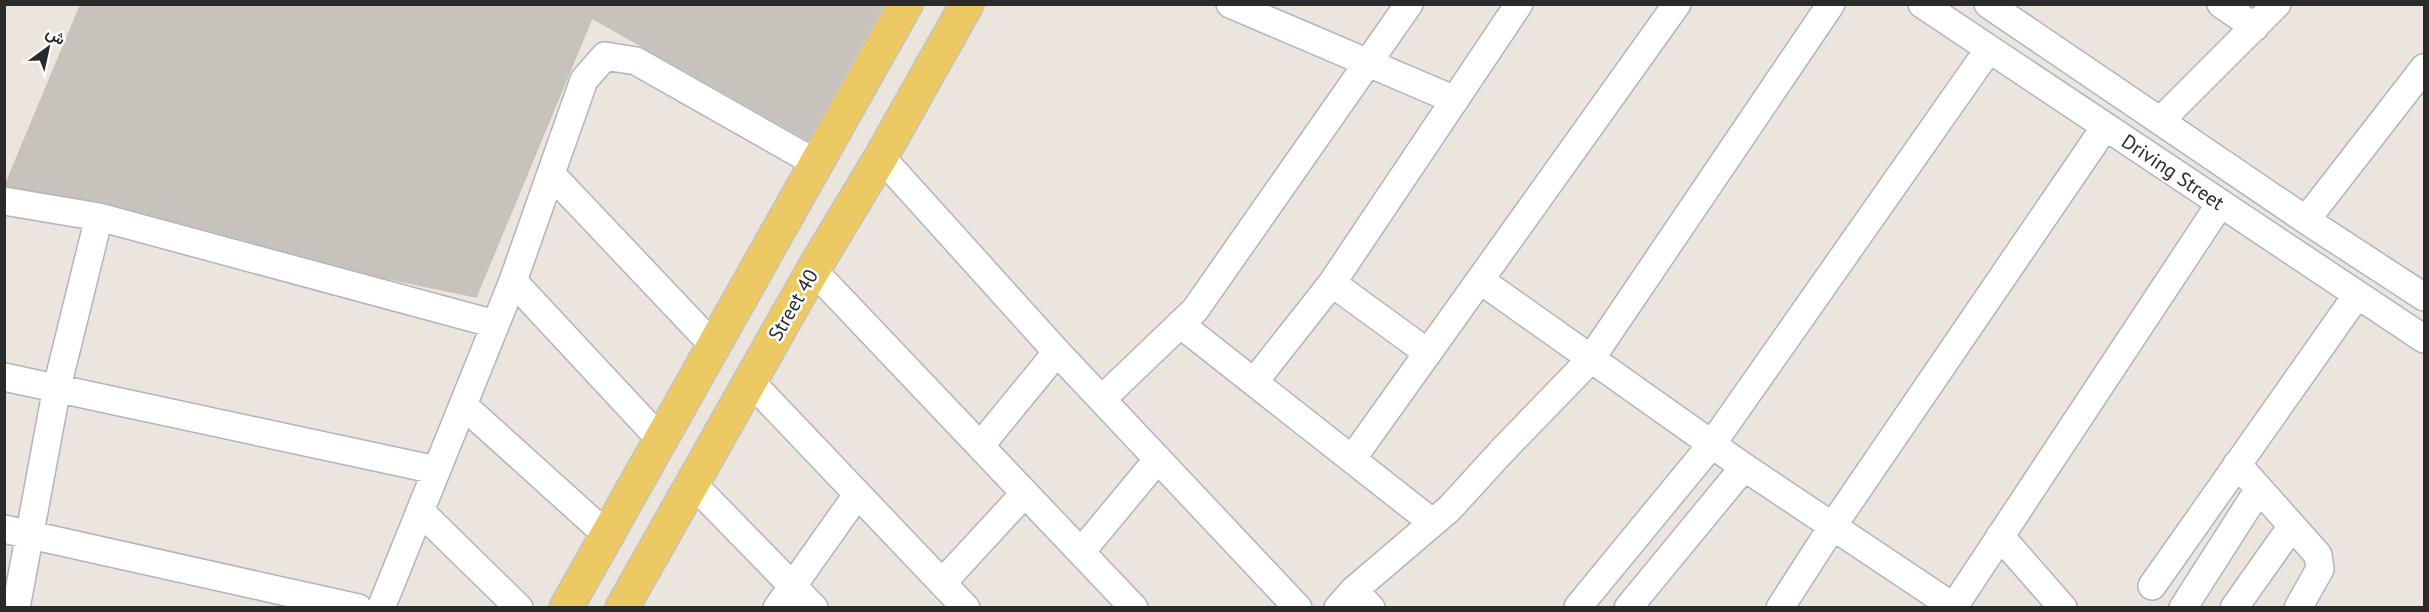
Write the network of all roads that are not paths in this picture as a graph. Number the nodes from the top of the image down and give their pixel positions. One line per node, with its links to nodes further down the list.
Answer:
1 (906, 4): 20 (main road)
2 (967, 4): 19 (main road, Street 40)
3 (1409, 4): 14 (street)
4 (1519, 4): 16 (street)
5 (1677, 4): 27 (street)
6 (1831, 4): 38 (street)
7 (1922, 4): 13 (street, Driving Street)
8 (1989, 4): 17 (street, Driving Street)
9 (2222, 4): 12 (street)
10 (2277, 4): 12 (street)
11 (1247, 8): 14 (street)
12 (2255, 27): 17 (street)
13 (1989, 49): 18 (street, Driving Street); 48 (street)
14 (1368, 64): 16 (street); 33 (street)
15 (2424, 68): 25 (street)
16 (1455, 100): 29 (street)
17 (2160, 121): 25 (street, Driving Street)
18 (2105, 127): 23 (street, Driving Street); 62 (street)
19 (881, 157): 26 (main road, Street 40); 36 (street)
20 (816, 163): 21 (street); 35 (main road)
21 (552, 175): 28 (street); 35 (street)
22 (4, 201): 24 (street)
23 (2220, 204): 30 (street, Driving Street); 65 (street)
24 (99, 217): 32 (street); 42 (street)
25 (2306, 220): 31 (street, Driving Street)
26 (813, 270): 40 (main road, Street 40); 49 (street)
27 (1480, 280): 37 (street); 38 (street)
28 (513, 281): 32 (street); 47 (street)
29 (1332, 283): 37 (street); 41 (street)
30 (2357, 295): 34 (street, Driving Street); 52 (street)
31 (2424, 297)
32 (495, 324): 45 (street)
33 (1180, 324): 41 (street); 44 (street)
34 (2424, 339)
35 (714, 346): 43 (main road)
36 (1057, 352): 44 (street); 49 (street)
37 (1428, 353): 51 (street)
38 (1590, 360): 48 (street); 60 (street)
39 (4, 376): 42 (street)
40 (750, 381): 46 (main road, Street 40); 58 (street)
41 (1254, 382): 51 (street)
42 (57, 387): 54 (street); 63 (street)
43 (689, 390): 46 (main road); 47 (main road)
44 (1101, 399): 50 (street)
45 (463, 405): 54 (street); 64 (street)
46 (729, 418): 55 (main road, Street 40)
47 (659, 442): 55 (main road); 64 (main road)
48 (1712, 444): 53 (street); 72 (street)
49 (980, 446): 57 (street)
50 (1158, 459): 66 (street); 84 (street)
51 (1352, 459): 60 (street)
52 (2237, 464): 56 (street); 69 (street)
53 (1744, 467): 62 (street); 71 (street)
54 (436, 470): 59 (street)
55 (696, 477): 68 (street); 79 (main road, Street 40)
56 (2259, 489): 61 (street); 87 (street)
57 (1025, 493): 66 (street); 67 (street)
58 (857, 495): 67 (street); 68 (street)
59 (420, 511): 76 (street); 77 (street)
60 (1433, 523): 70 (street)
61 (2292, 526): 88 (street); 89 (street)
62 (1832, 527): 73 (street); 85 (street)
63 (17, 532): 74 (street); 75 (street)
64 (607, 535): 78 (main road)
65 (2000, 536): 73 (street); 86 (street)
66 (1081, 552): 83 (street)
67 (942, 583): 82 (street)
68 (793, 585): 80 (street); 81 (street)
69 (2152, 586)
70 (1354, 602)
71 (1633, 606)
72 (1578, 607)
73 (1954, 607)
74 (16, 608)
75 (358, 608)
76 (381, 608)
77 (519, 608)
78 (566, 608)
79 (622, 608)
80 (777, 608)
81 (814, 608)
82 (966, 608)
83 (1134, 608)
84 (1298, 608)
85 (1779, 608)
86 (2063, 608)
87 (2183, 608)
88 (2234, 608)
89 (2298, 608)

